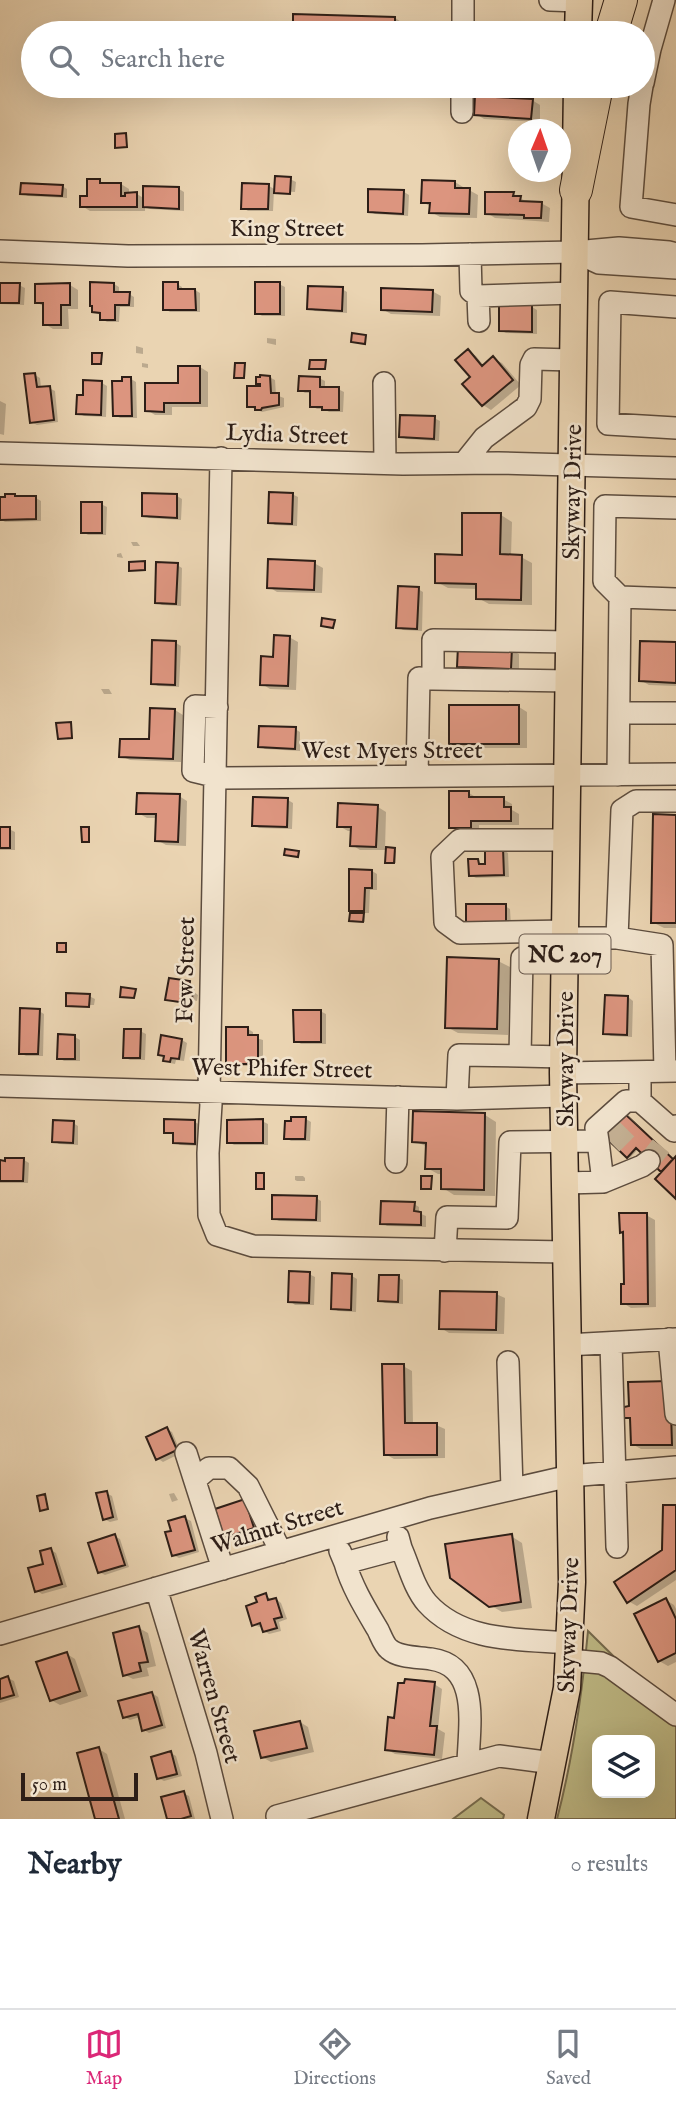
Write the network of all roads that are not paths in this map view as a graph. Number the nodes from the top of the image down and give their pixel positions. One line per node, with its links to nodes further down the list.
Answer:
1 (463, 0): 6 (street)
2 (550, 0): 3 (street)
3 (579, 0): 7 (main road)
4 (621, 0): 8 (highway)
5 (664, 0): 9 (street)
6 (463, 21)
7 (578, 21)
8 (615, 21)
9 (655, 32)
10 (462, 98): 14 (street)
11 (578, 98): 15 (main road, Skyway Drive / NC 207)
12 (595, 98): 15 (highway)
13 (640, 98): 16 (street)
14 (462, 112)
15 (576, 190): 18 (main road, Skyway Drive / NC 207)
16 (676, 215)
17 (0, 251): 19 (street, King Street)
18 (575, 252): 19 (street, King Street); 20 (street, King Street); 21 (street); 22 (main road, Skyway Drive / NC 207)
19 (470, 254): 23 (street)
20 (676, 254)
21 (676, 268)
22 (574, 293): 23 (street); 26 (main road, Skyway Drive / NC 207)
23 (478, 296): 25 (street)
24 (676, 307): 28 (street)
25 (479, 321)
26 (573, 360): 32 (street); 33 (main road, Skyway Drive / NC 207)
27 (384, 383): 31 (street)
28 (676, 428)
29 (0, 453): 30 (street, Lydia Street)
30 (221, 458): 31 (street, Lydia Street); 47 (street, Few Street)
31 (384, 463): 32 (street, Lydia Street)
32 (464, 463): 33 (street, Lydia Street)
33 (572, 464): 34 (street, Lydia Street); 38 (main road, Skyway Drive / NC 207)
34 (676, 468)
35 (676, 508): 36 (street)
36 (620, 597): 37 (street); 41 (street)
37 (676, 599)
38 (570, 642): 39 (street); 40 (main road, Skyway Drive / NC 207)
39 (433, 679): 40 (street); 46 (street)
40 (569, 681): 44 (main road, Skyway Drive / NC 207)
41 (619, 713): 42 (street); 45 (street)
42 (676, 713)
43 (676, 774): 45 (street, West Myers Street)
44 (569, 775): 45 (street, West Myers Street); 46 (street, West Myers Street); 49 (main road, Skyway Drive / NC 207)
45 (618, 775)
46 (417, 776): 47 (street, West Myers Street)
47 (215, 777): 58 (street, Few Street)
48 (676, 801): 50 (street)
49 (567, 840): 51 (main road, Skyway Drive / NC 207); 51 (street)
50 (617, 938): 51 (street); 52 (street)
51 (566, 942): 53 (street); 56 (main road, Skyway Drive / NC 207)
52 (669, 945): 54 (street)
53 (520, 1056): 56 (street); 60 (street)
54 (671, 1071): 55 (street)
55 (639, 1072): 56 (street); 61 (street)
56 (564, 1075): 60 (street, West Phifer Street); 63 (main road, Skyway Drive / NC 207)
57 (0, 1086): 58 (street, West Phifer Street)
58 (209, 1093): 59 (street, West Phifer Street); 68 (street, Few Street)
59 (398, 1097): 60 (street, West Phifer Street); 65 (street)
60 (457, 1099)
61 (641, 1110): 62 (street); 64 (street)
62 (665, 1141): 66 (street)
63 (564, 1143): 64 (street); 67 (main road, Skyway Drive / NC 207); 68 (street)
64 (603, 1147): 66 (street)
65 (396, 1162)
66 (603, 1182): 67 (street)
67 (565, 1183): 69 (main road, Skyway Drive / NC 207)
68 (453, 1251): 69 (street)
69 (566, 1252): 72 (main road, Skyway Drive / NC 207)
70 (672, 1339): 71 (street); 74 (street)
71 (611, 1343): 72 (street); 77 (street)
72 (567, 1345): 78 (main road, Skyway Drive / NC 207)
73 (508, 1362): 80 (street)
74 (676, 1414)
75 (186, 1453): 79 (street)
76 (676, 1467): 77 (street, Walnut Street)
77 (615, 1471): 78 (street, Walnut Street); 83 (street)
78 (570, 1476): 80 (street, Walnut Street); 90 (main road, Skyway Drive / NC 207)
79 (195, 1480): 85 (street); 87 (street)
80 (512, 1489): 81 (street, Walnut Street)
81 (393, 1519): 82 (street, Walnut Street); 84 (street)
82 (334, 1536): 85 (street, Walnut Street); 86 (street)
83 (617, 1547)
84 (401, 1549): 86 (street); 90 (street)
85 (281, 1552): 87 (street, Walnut Street)
86 (345, 1563): 92 (street)
87 (223, 1569): 88 (street, Walnut Street)
88 (156, 1588): 89 (street, Walnut Street); 95 (street, Warren Street)
89 (0, 1634)
90 (570, 1651): 91 (street); 93 (main road, Skyway Drive / NC 207)
91 (676, 1715)
92 (468, 1763): 93 (street); 94 (street)
93 (554, 1763): 96 (main road, Skyway Drive / NC 207)
94 (277, 1816)
95 (222, 1819)
96 (541, 1819)

